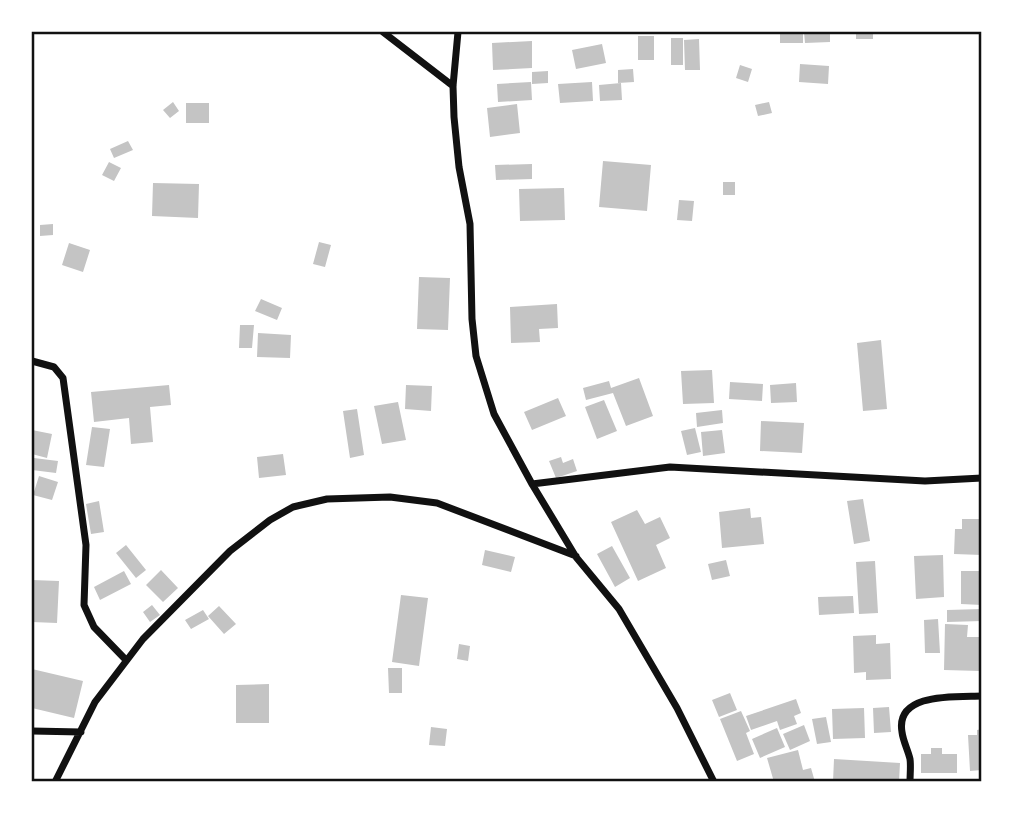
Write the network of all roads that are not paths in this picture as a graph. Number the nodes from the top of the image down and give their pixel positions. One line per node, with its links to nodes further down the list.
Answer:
1 (383, 32): 3 (street)
2 (458, 32): 3 (street)
3 (453, 86): 6 (street)
4 (32, 361): 8 (street)
5 (982, 478): 6 (street)
6 (532, 484): 7 (street)
7 (576, 557): 8 (street); 13 (street)
8 (126, 660): 11 (street)
9 (982, 696): 14 (street)
10 (32, 731): 11 (street)
11 (81, 732): 12 (street)
12 (55, 782)
13 (714, 782)
14 (910, 782)

